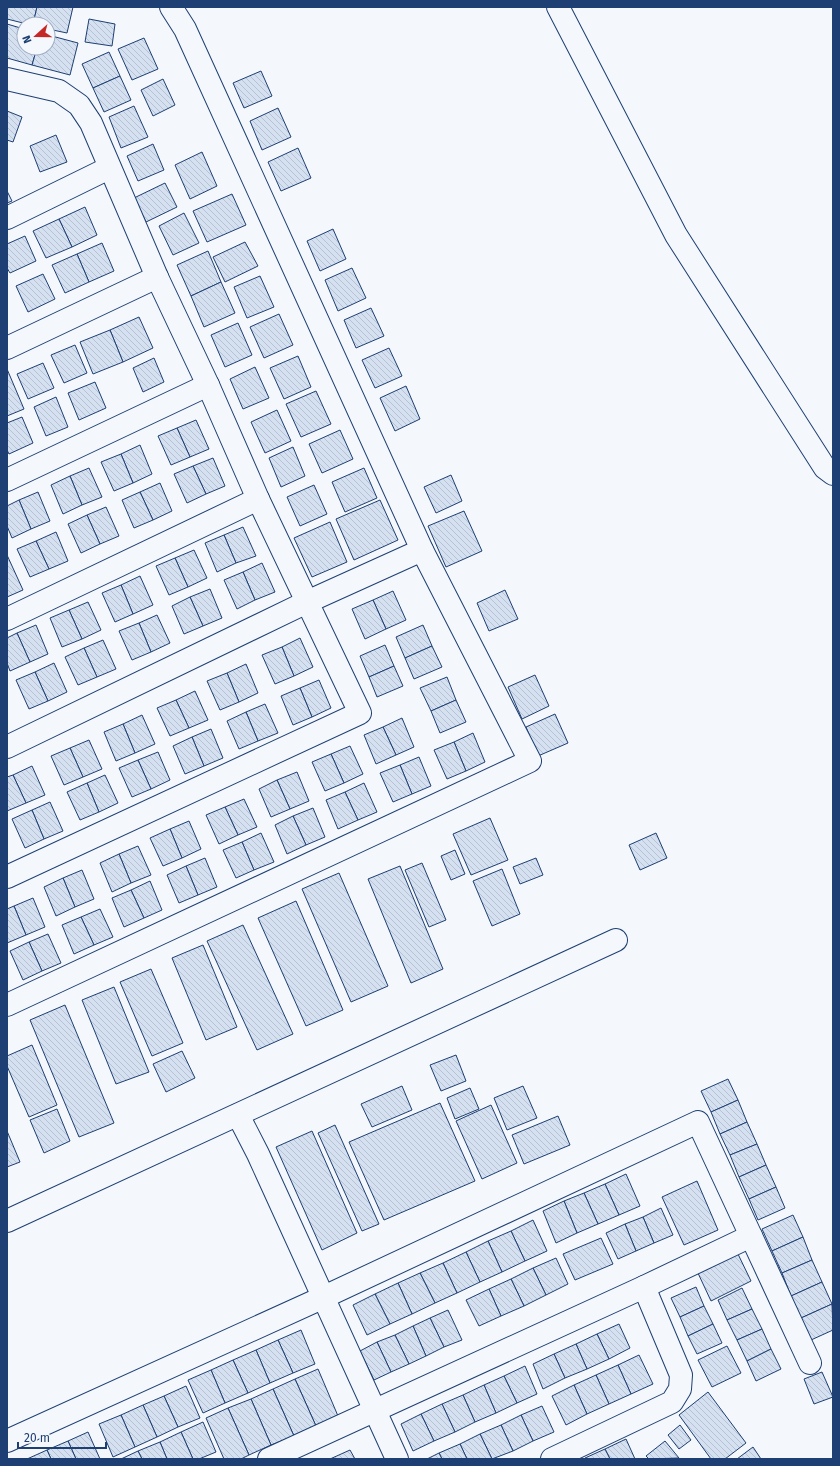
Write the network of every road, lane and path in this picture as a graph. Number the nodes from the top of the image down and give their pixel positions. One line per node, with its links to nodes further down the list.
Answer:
1 (171, 7): 12 (street)
2 (558, 7): 9 (street)
3 (7, 79): 4 (street)
4 (110, 168): 5 (street); 6 (street)
5 (7, 218)
6 (157, 277): 7 (street); 8 (street)
7 (7, 348)
8 (208, 386): 10 (street); 11 (street)
9 (833, 474)
10 (7, 480)
11 (258, 499): 13 (street); 14 (street)
12 (422, 550): 13 (street); 18 (street)
13 (307, 602): 15 (street); 16 (street)
14 (7, 619)
15 (7, 747)
16 (7, 877)
17 (616, 940): 19 (street)
18 (7, 1005)
19 (238, 1115): 20 (street); 23 (street)
20 (7, 1221)
21 (751, 1236): 22 (street); 23 (street); 24 (street)
22 (644, 1287): 25 (street); 29 (street)
23 (324, 1297): 25 (street); 26 (street)
24 (810, 1363)
25 (375, 1411): 27 (street); 28 (street)
26 (7, 1441)
27 (268, 1459)
28 (397, 1459)
29 (552, 1459)

